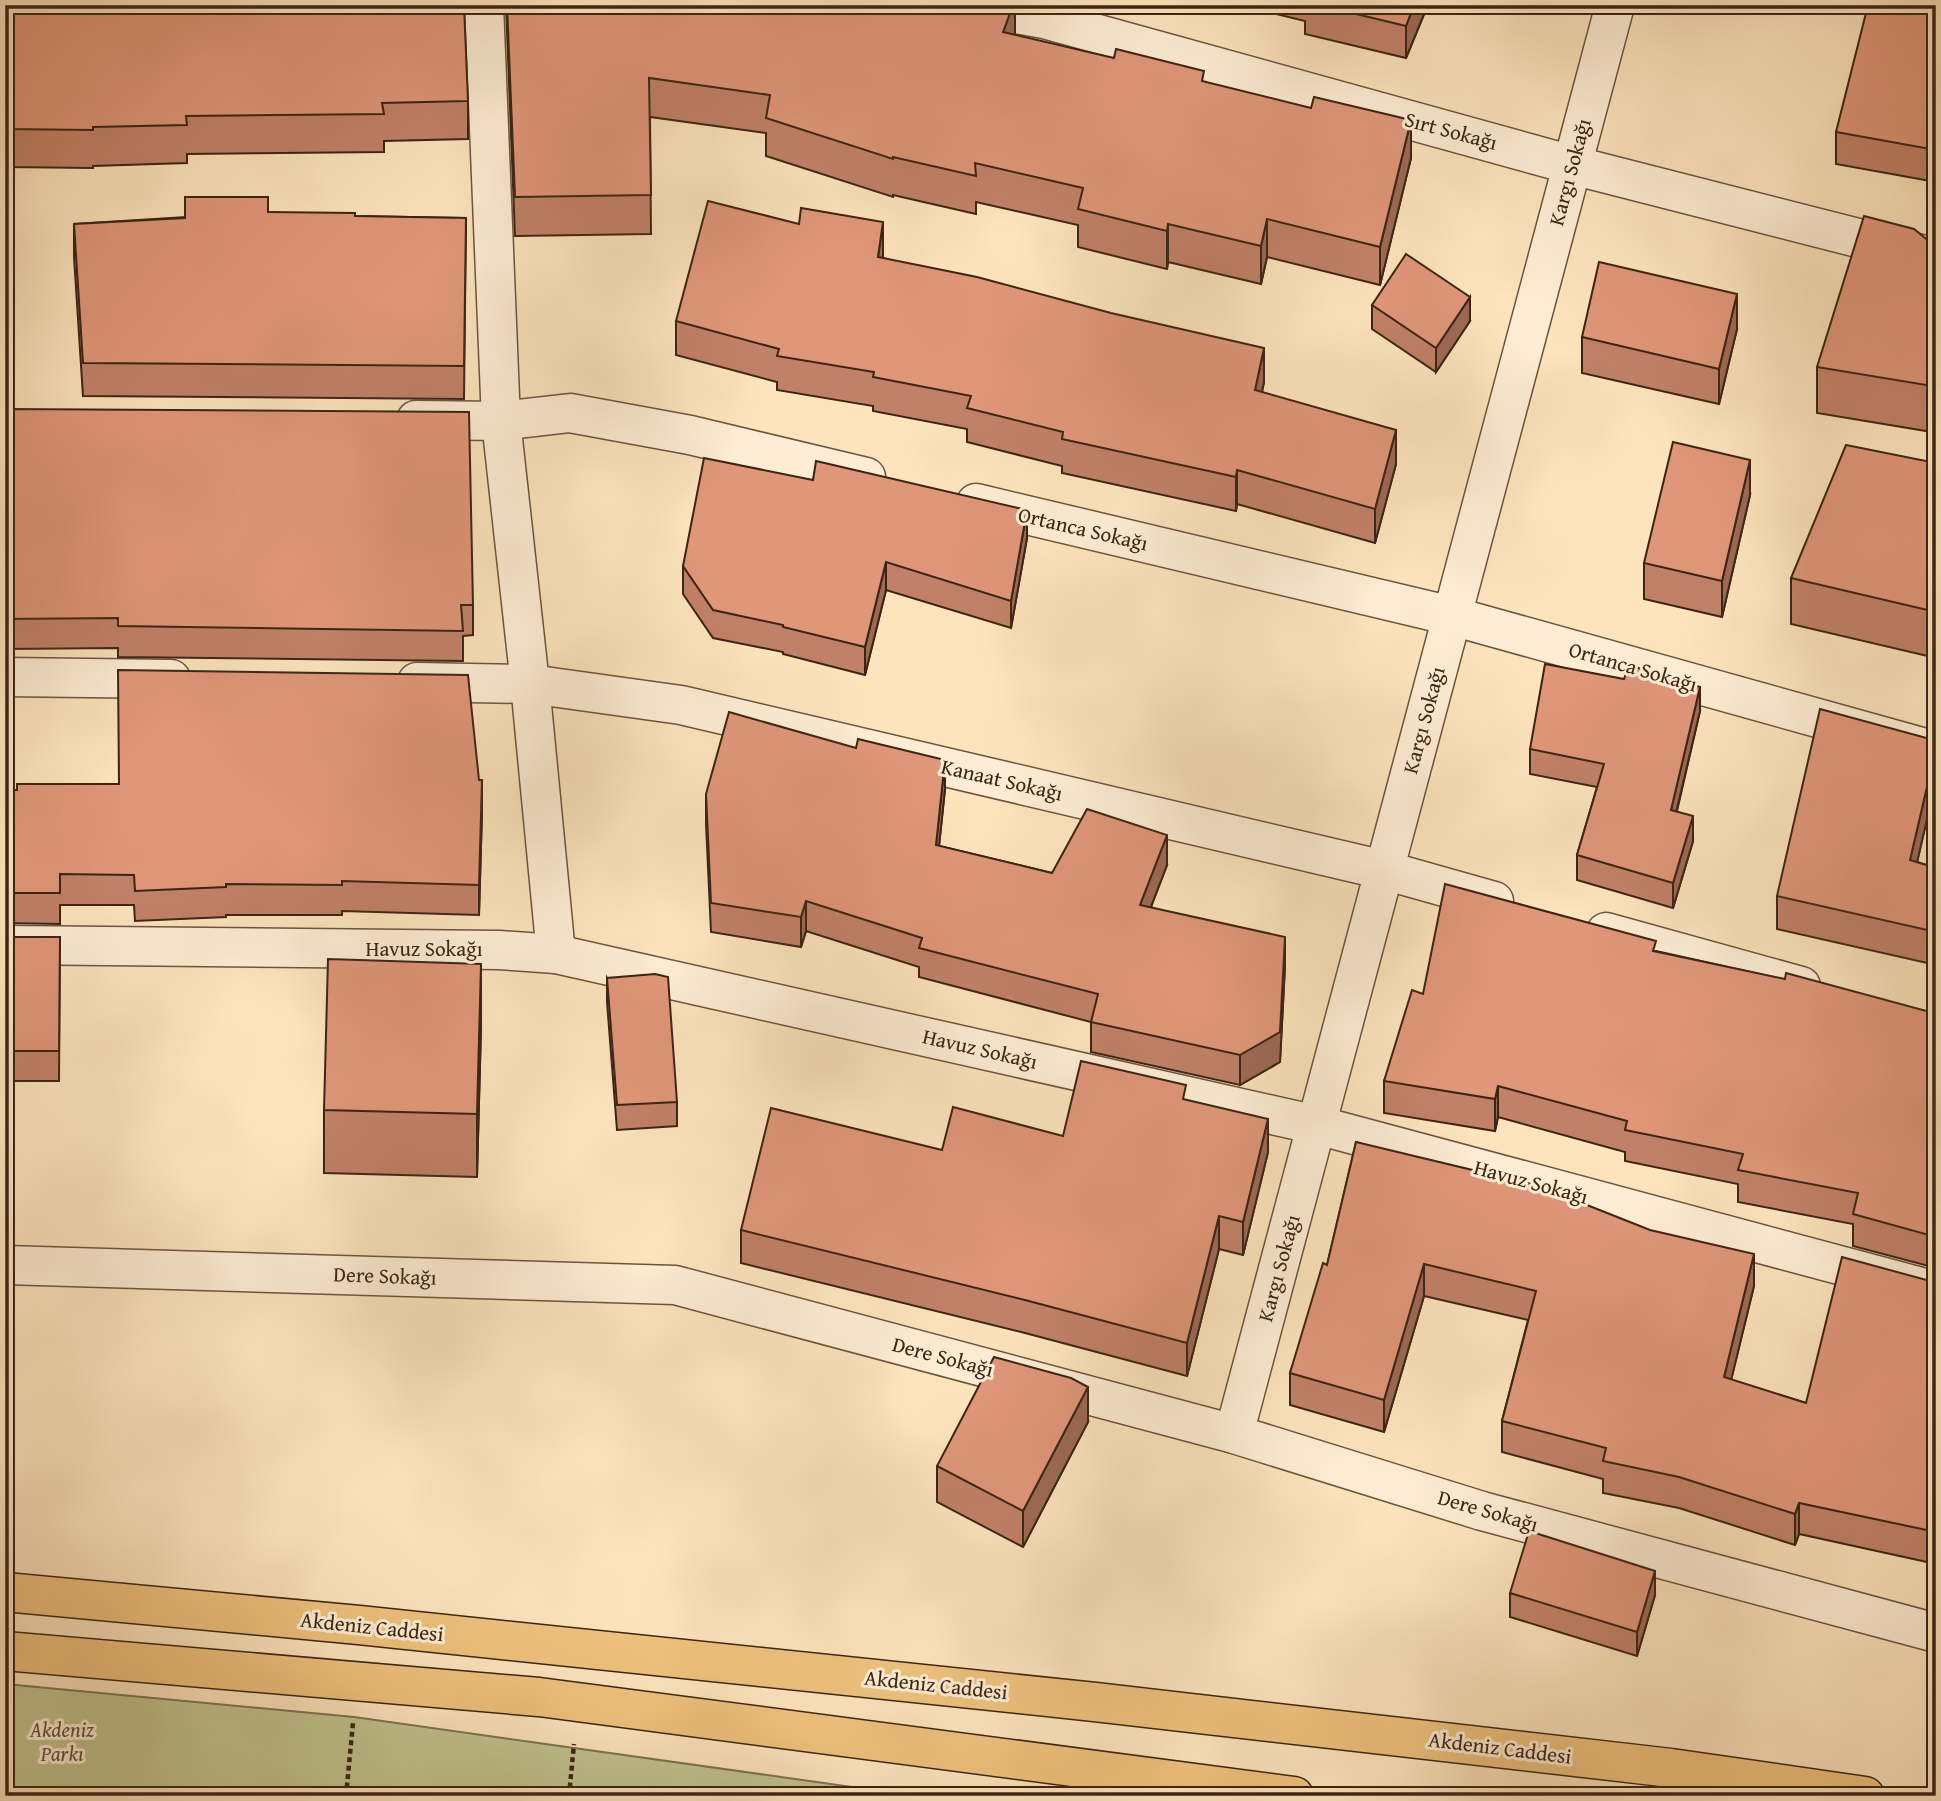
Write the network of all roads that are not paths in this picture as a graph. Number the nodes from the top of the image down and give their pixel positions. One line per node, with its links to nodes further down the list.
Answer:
1 (484, 5): 8 (street)
2 (966, 5): 4 (street, Sırt Sokağı)
3 (1615, 5): 5 (street, Kargı Sokağı)
4 (1046, 12): 5 (street, Sırt Sokağı)
5 (1572, 165): 6 (street, Sırt Sokağı); 11 (street, Kargı Sokağı)
6 (1936, 258)
7 (377, 420): 8 (street)
8 (501, 421): 9 (street); 15 (street)
9 (894, 484)
10 (949, 497): 11 (street, Ortanca Sokağı)
11 (1452, 616): 16 (street, Ortanca Sokağı); 17 (street, Kargı Sokağı)
12 (5, 677): 13 (street)
13 (199, 679)
14 (378, 682): 15 (street, Kanaat Sokağı)
15 (530, 684): 17 (street, Kanaat Sokağı); 21 (street)
16 (1936, 751)
17 (1384, 870): 18 (street, Kanaat Sokağı); 23 (street, Kargı Sokağı)
18 (1529, 911)
19 (1569, 922): 22 (street)
20 (5, 945): 21 (street, Havuz Sokağı)
21 (556, 954): 23 (street, Havuz Sokağı)
22 (1829, 994)
23 (1317, 1125): 25 (street, Havuz Sokağı); 26 (street, Kargı Sokağı)
24 (5, 1265): 26 (street, Dere Sokağı)
25 (1936, 1291)
26 (1234, 1434): 28 (street, Dere Sokağı)
27 (5, 1592): 31 (main road, Akdeniz Caddesi)
28 (1936, 1633)
29 (5, 1651): 30 (main road)
30 (1294, 1796)
31 (1865, 1796)

